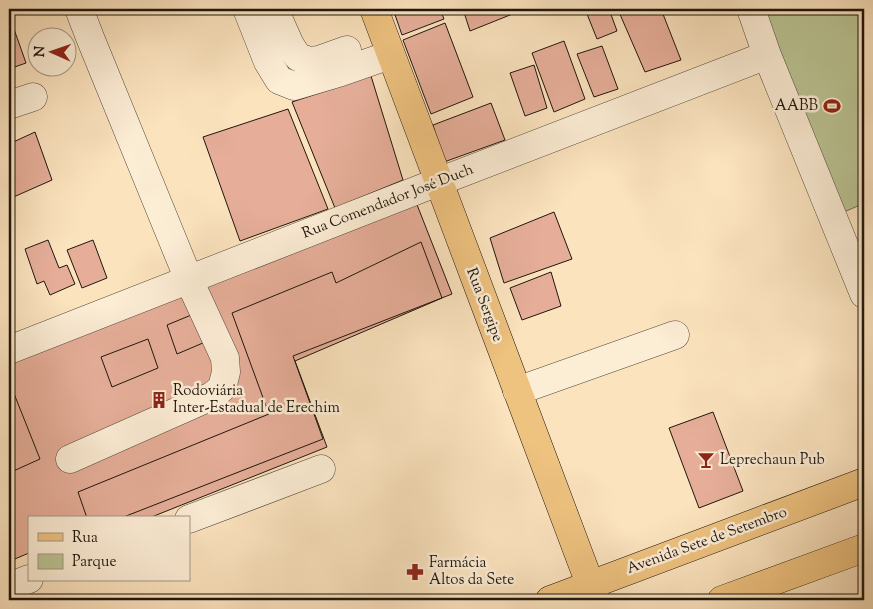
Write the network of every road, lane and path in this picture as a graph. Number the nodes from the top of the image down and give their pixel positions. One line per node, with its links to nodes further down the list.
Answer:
1 (80, 9): 9 (street)
2 (247, 9): 6 (street)
3 (274, 9): 6 (street)
4 (374, 9): 6 (main road, Rua Sergipe)
5 (751, 9): 7 (street)
6 (387, 46): 8 (main road, Rua Sergipe)
7 (768, 55): 8 (street, Rua Comendador José Duch); 10 (street)
8 (438, 182): 9 (street, Rua Comendador José Duch); 13 (main road, Rua Sergipe)
9 (189, 280): 12 (street, Rua Comendador José Duch); 14 (street)
10 (864, 294)
11 (674, 335): 13 (street)
12 (9, 350)
13 (517, 391): 21 (main road, Rua Sergipe)
14 (70, 459)
15 (321, 469): 17 (street)
16 (864, 482): 21 (main road, Avenida Sete de Setembro)
17 (190, 519)
18 (864, 548): 23 (main road)
19 (28, 579): 20 (street)
20 (9, 587)
21 (593, 593): 22 (main road, Avenida Sete de Setembro)
22 (550, 600)
23 (722, 600)

